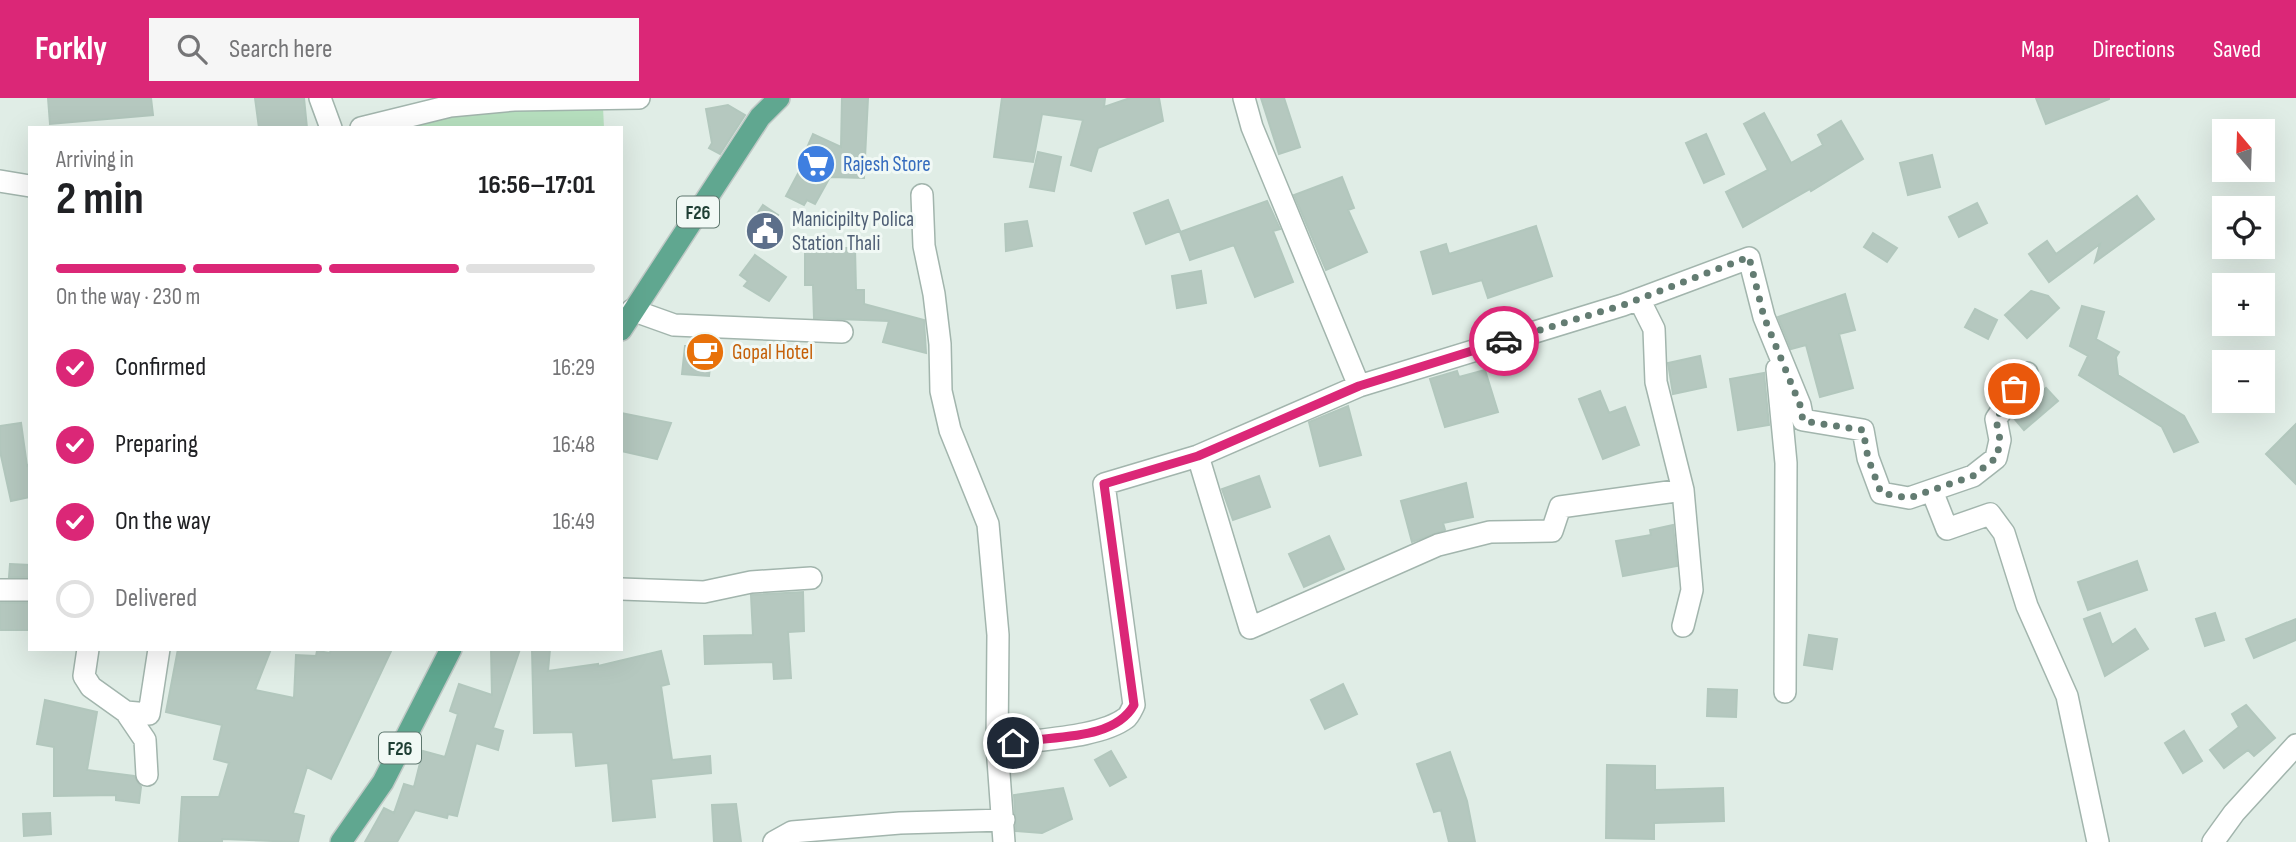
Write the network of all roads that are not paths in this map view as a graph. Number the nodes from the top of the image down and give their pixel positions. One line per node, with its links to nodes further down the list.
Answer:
1 (320, 98): 6 (street)
2 (639, 98): 5 (street)
3 (779, 98): 12 (main road, F26)
4 (1244, 98): 17 (street)
5 (514, 99): 7 (street)
6 (330, 126)
7 (369, 126)
8 (0, 181): 9 (street)
9 (28, 186)
10 (922, 195): 31 (street)
11 (1639, 299): 15 (street); 17 (street); 19 (street)
12 (632, 310): 13 (main road, F26); 14 (street)
13 (623, 326)
14 (842, 332)
15 (1774, 342): 20 (street); 29 (street)
16 (2027, 373): 20 (street)
17 (1359, 386): 18 (street)
18 (1198, 456): 19 (street); 31 (street)
19 (1683, 490): 25 (street)
20 (1932, 491): 38 (street)
21 (811, 578): 22 (street)
22 (623, 589)
23 (0, 590): 24 (street)
24 (28, 590)
25 (1682, 626)
26 (88, 651): 30 (street)
27 (159, 651): 30 (street)
28 (450, 651): 35 (main road, F26)
29 (1785, 692)
30 (126, 712): 33 (street)
31 (998, 746): 34 (street)
32 (2296, 746): 39 (street)
33 (148, 775)
34 (1004, 820): 36 (street); 37 (street)
35 (341, 842)
36 (774, 842)
37 (1004, 842)
38 (2098, 842)
39 (2213, 842)

